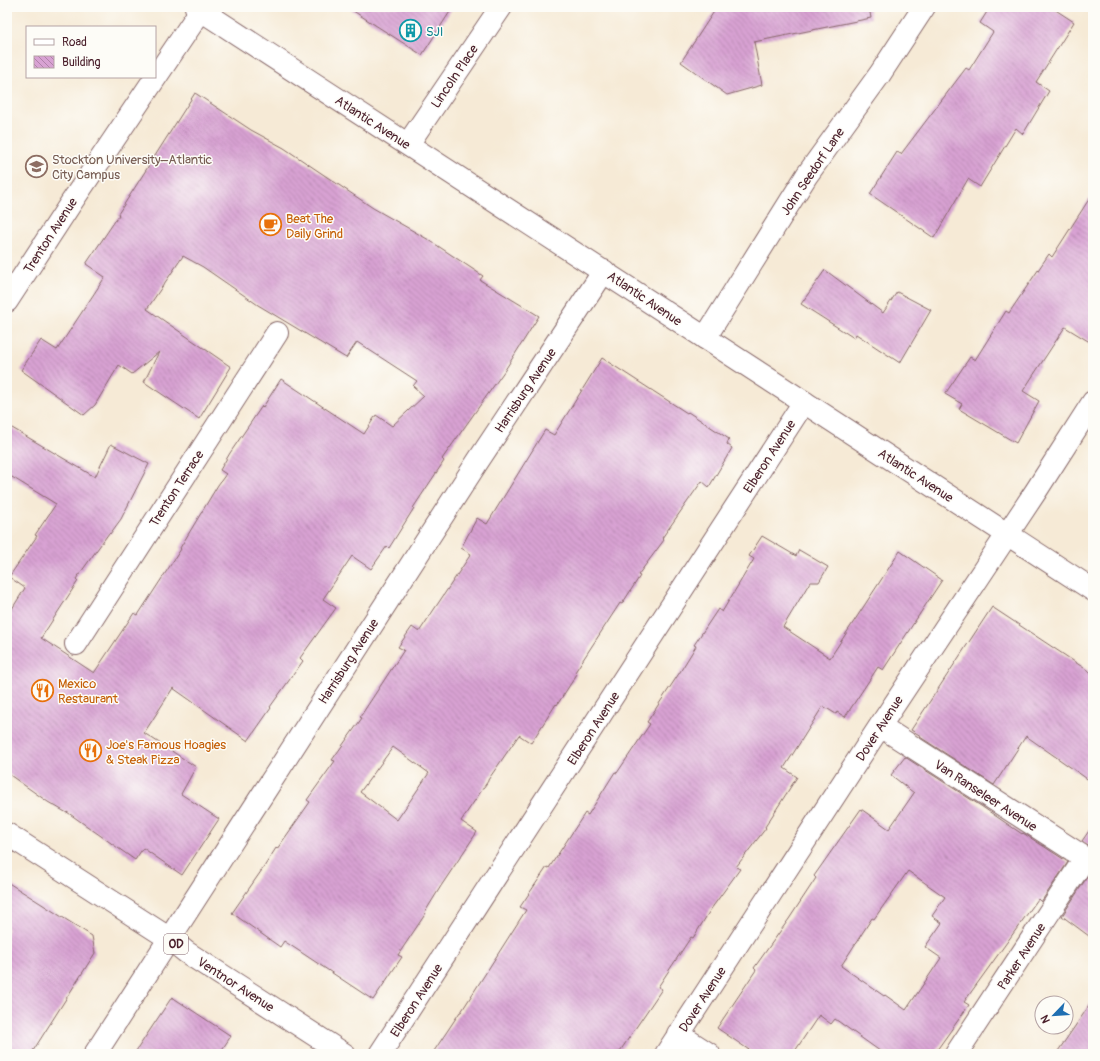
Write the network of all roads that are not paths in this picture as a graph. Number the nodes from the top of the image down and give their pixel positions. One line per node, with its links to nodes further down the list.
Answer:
1 (501, 7): 6 (street, Lincoln Place)
2 (924, 7): 10 (street, John Seedorf Lane)
3 (199, 9): 4 (street, Trenton Avenue); 6 (street, Atlantic Avenue)
4 (156, 74)
5 (153, 78): 8 (street, Trenton Avenue)
6 (408, 144): 7 (street, Atlantic Avenue)
7 (604, 271): 10 (street, Atlantic Avenue); 19 (street, Harrisburg Avenue)
8 (7, 301)
9 (277, 333): 15 (street, Trenton Terrace)
10 (705, 338): 11 (street, Atlantic Avenue)
11 (804, 402): 13 (street, Atlantic Avenue); 23 (street, Elberon Avenue)
12 (1093, 402): 13 (street, Dover Avenue)
13 (1007, 534): 14 (street, Atlantic Avenue); 16 (street, Dover Avenue)
14 (1093, 590)
15 (76, 644)
16 (880, 726): 18 (street, Van Ranseleer Avenue); 20 (street, Dover Avenue)
17 (7, 834): 19 (street, Ventnor Avenue / OD)
18 (1089, 860): 26 (street, Parker Avenue)
19 (170, 939): 21 (street, Harrisburg Avenue); 22 (street, Ventnor Avenue / OD)
20 (678, 1034): 24 (street, Dover Avenue); 25 (street)
21 (95, 1054)
22 (344, 1054)
23 (380, 1054)
24 (666, 1054)
25 (709, 1054)
26 (956, 1054)

